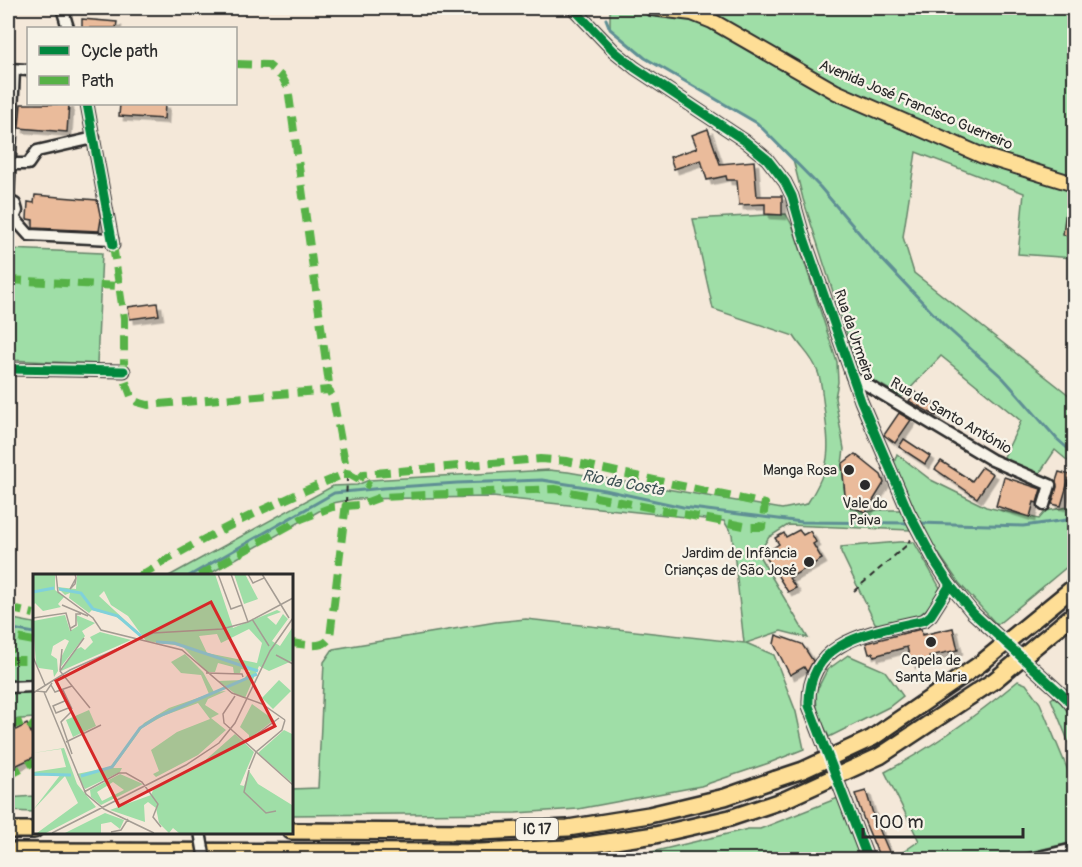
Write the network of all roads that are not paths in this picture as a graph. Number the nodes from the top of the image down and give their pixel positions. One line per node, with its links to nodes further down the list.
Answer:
1 (62, 8): 4 (street)
2 (573, 8): 17 (street, Rua da Urmeira)
3 (651, 8): 12 (main road, Avenida José Francisco Guerreiro)
4 (68, 27)
5 (11, 69): 6 (street); 9 (street)
6 (27, 70)
7 (87, 105): 8 (street)
8 (94, 138): 10 (street); 14 (street)
9 (9, 139): 10 (street)
10 (9, 164): 11 (street)
11 (8, 184): 13 (street)
12 (1074, 184)
13 (8, 201): 14 (street)
14 (11, 219)
15 (8, 369): 16 (street)
16 (124, 371)
17 (852, 376): 18 (street, Rua de Santo António); 19 (street, Rua da Urmeira)
18 (1044, 505)
19 (950, 585): 24 (street, Rua da Urmeira); 32 (street)
20 (1074, 586): 27 (highway, IC 17, bridge)
21 (1074, 614): 30 (highway, IC 17, bridge)
22 (33, 686): 23 (street)
23 (8, 687)
24 (1074, 708)
25 (8, 830): 26 (highway)
26 (33, 830)
27 (292, 831)
28 (200, 834): 31 (street, bridge)
29 (1074, 849): 33 (street)
30 (8, 851)
31 (205, 860)
32 (868, 860)
33 (1027, 860)

